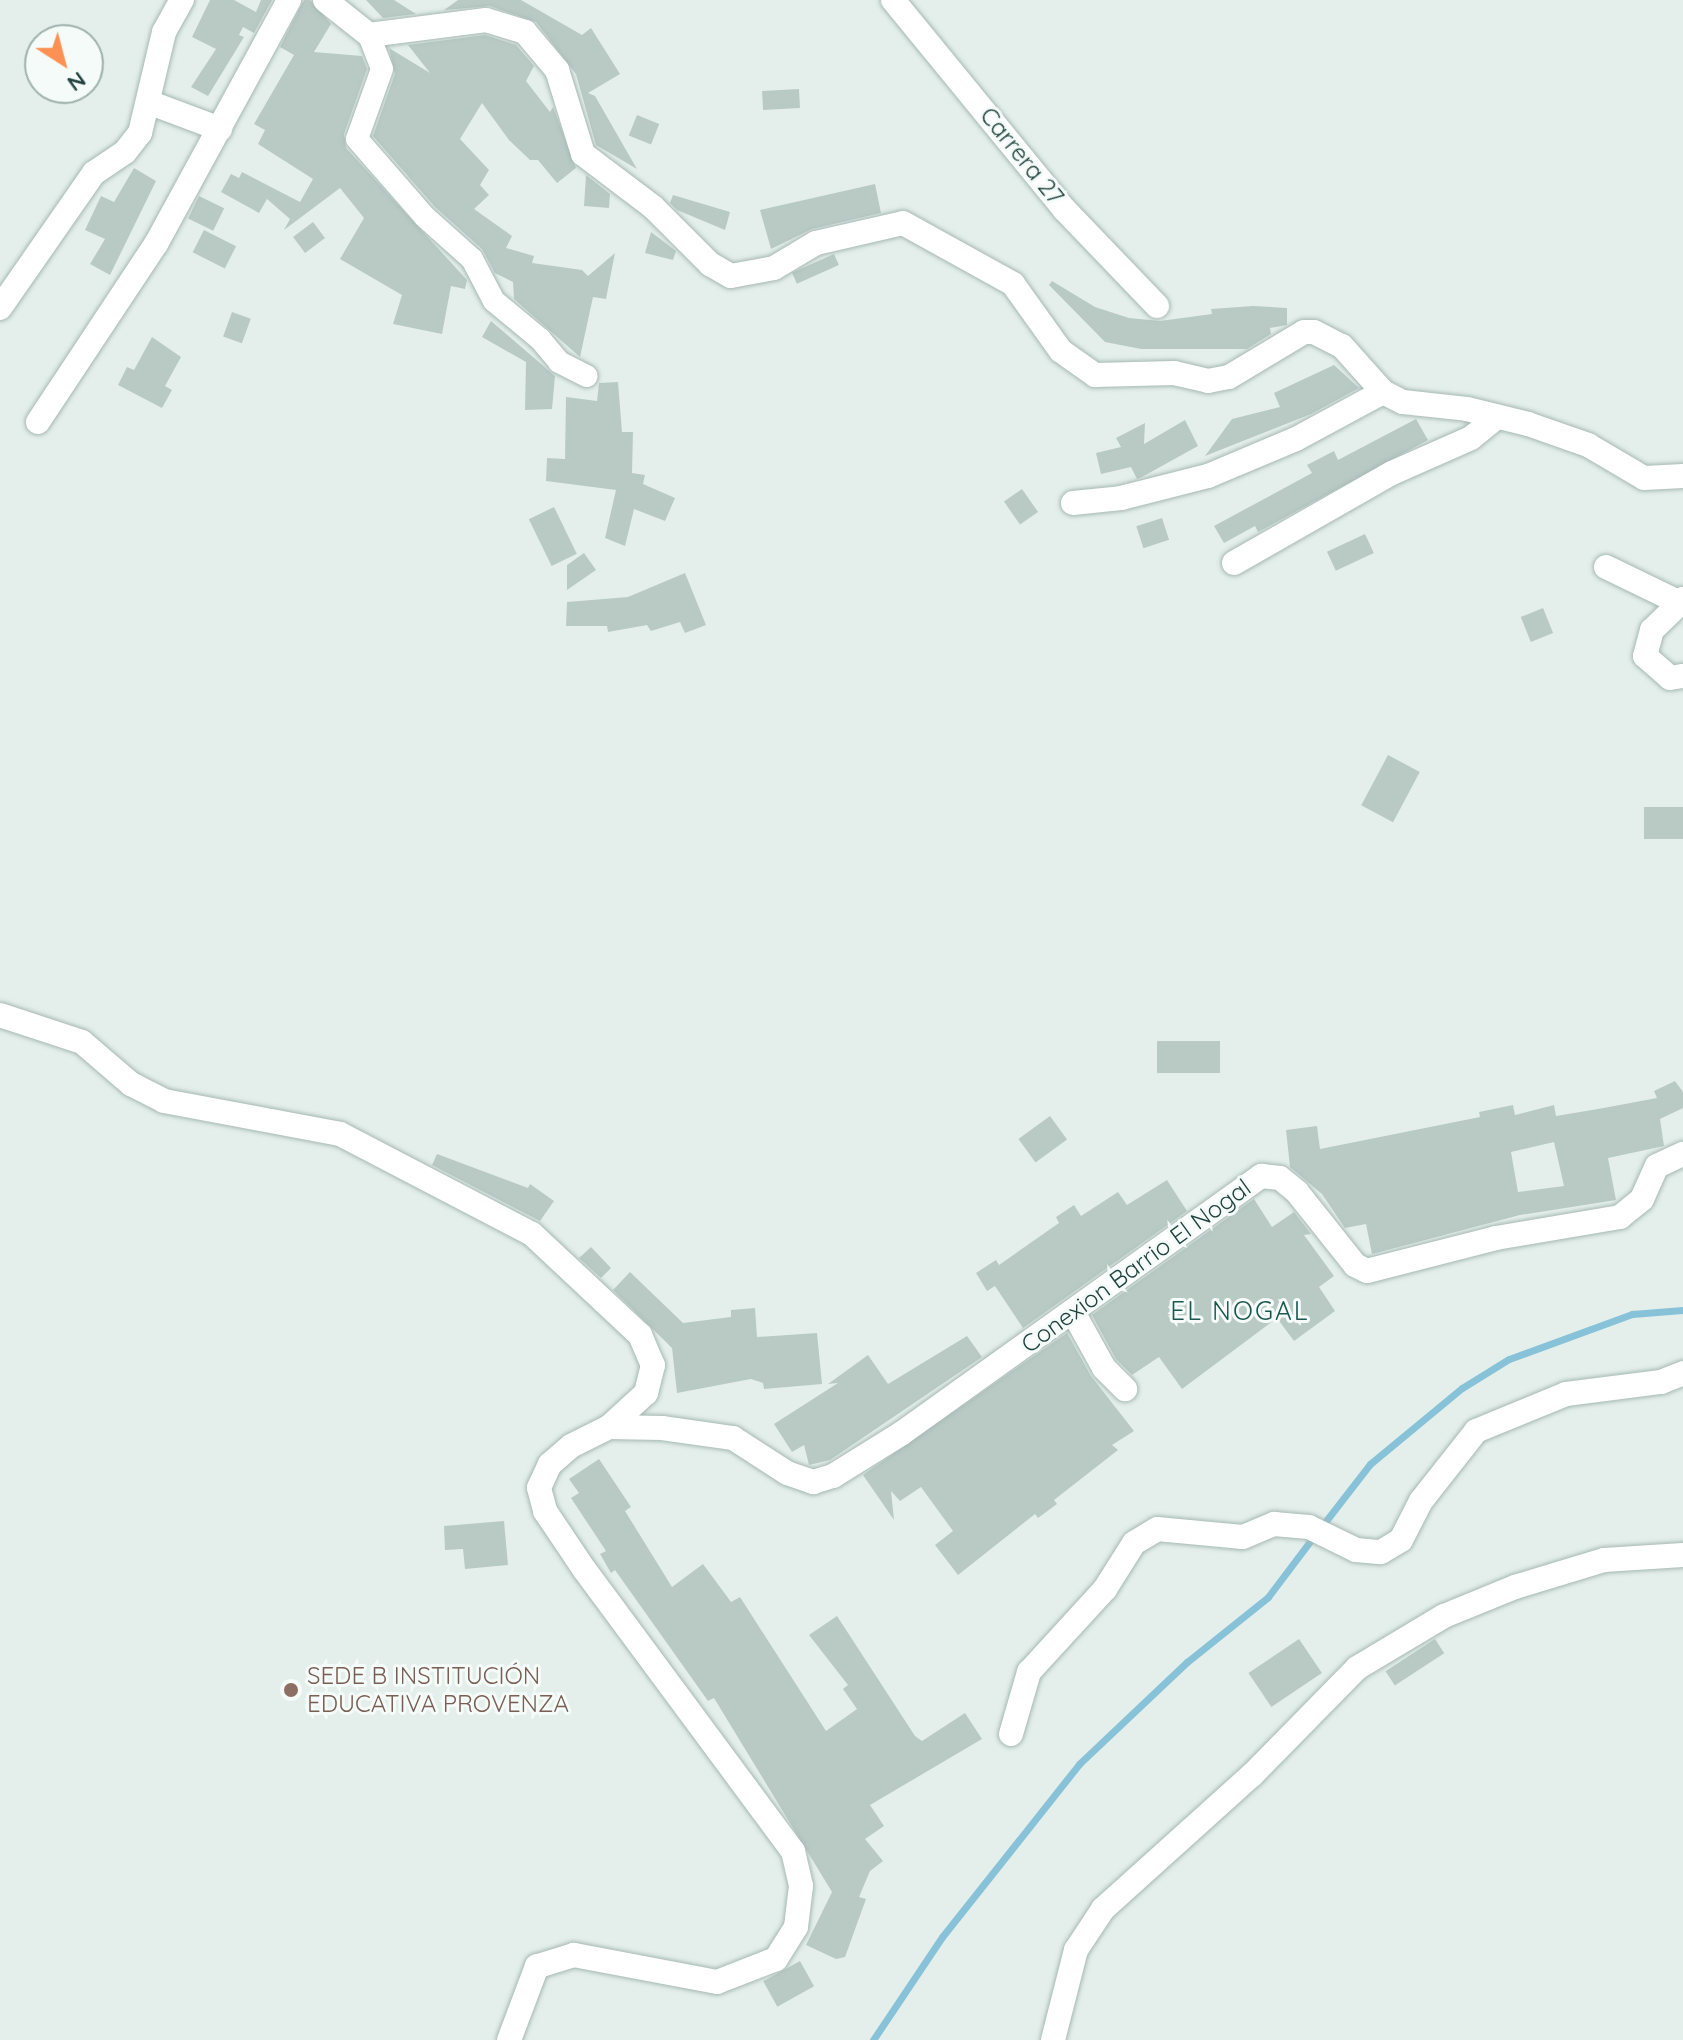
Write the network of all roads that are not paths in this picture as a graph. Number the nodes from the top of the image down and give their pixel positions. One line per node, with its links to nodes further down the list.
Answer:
1 (182, 0): 6 (street)
2 (289, 0): 7 (street)
3 (325, 0): 5 (street)
4 (893, 0): 8 (street, Carrera 27)
5 (369, 35): 10 (street); 11 (street)
6 (148, 102): 7 (street); 9 (street)
7 (220, 129): 13 (street)
8 (1157, 306)
9 (0, 308)
10 (587, 376)
11 (1383, 392): 12 (street); 15 (street)
12 (1497, 417): 14 (street); 16 (street)
13 (38, 422)
14 (1683, 476)
15 (1073, 503)
16 (1234, 563)
17 (1606, 567): 18 (street)
18 (1681, 601): 19 (street)
19 (1683, 676)
20 (0, 1015): 25 (street)
21 (1683, 1154): 22 (street, Conexion Barrio El Nogal)
22 (1073, 1312): 24 (street); 25 (street, Conexion Barrio El Nogal)
23 (1683, 1373): 27 (street)
24 (1125, 1389)
25 (609, 1427): 28 (street)
26 (1683, 1555): 29 (street)
27 (1011, 1734)
28 (509, 2040)
29 (1053, 2040)

